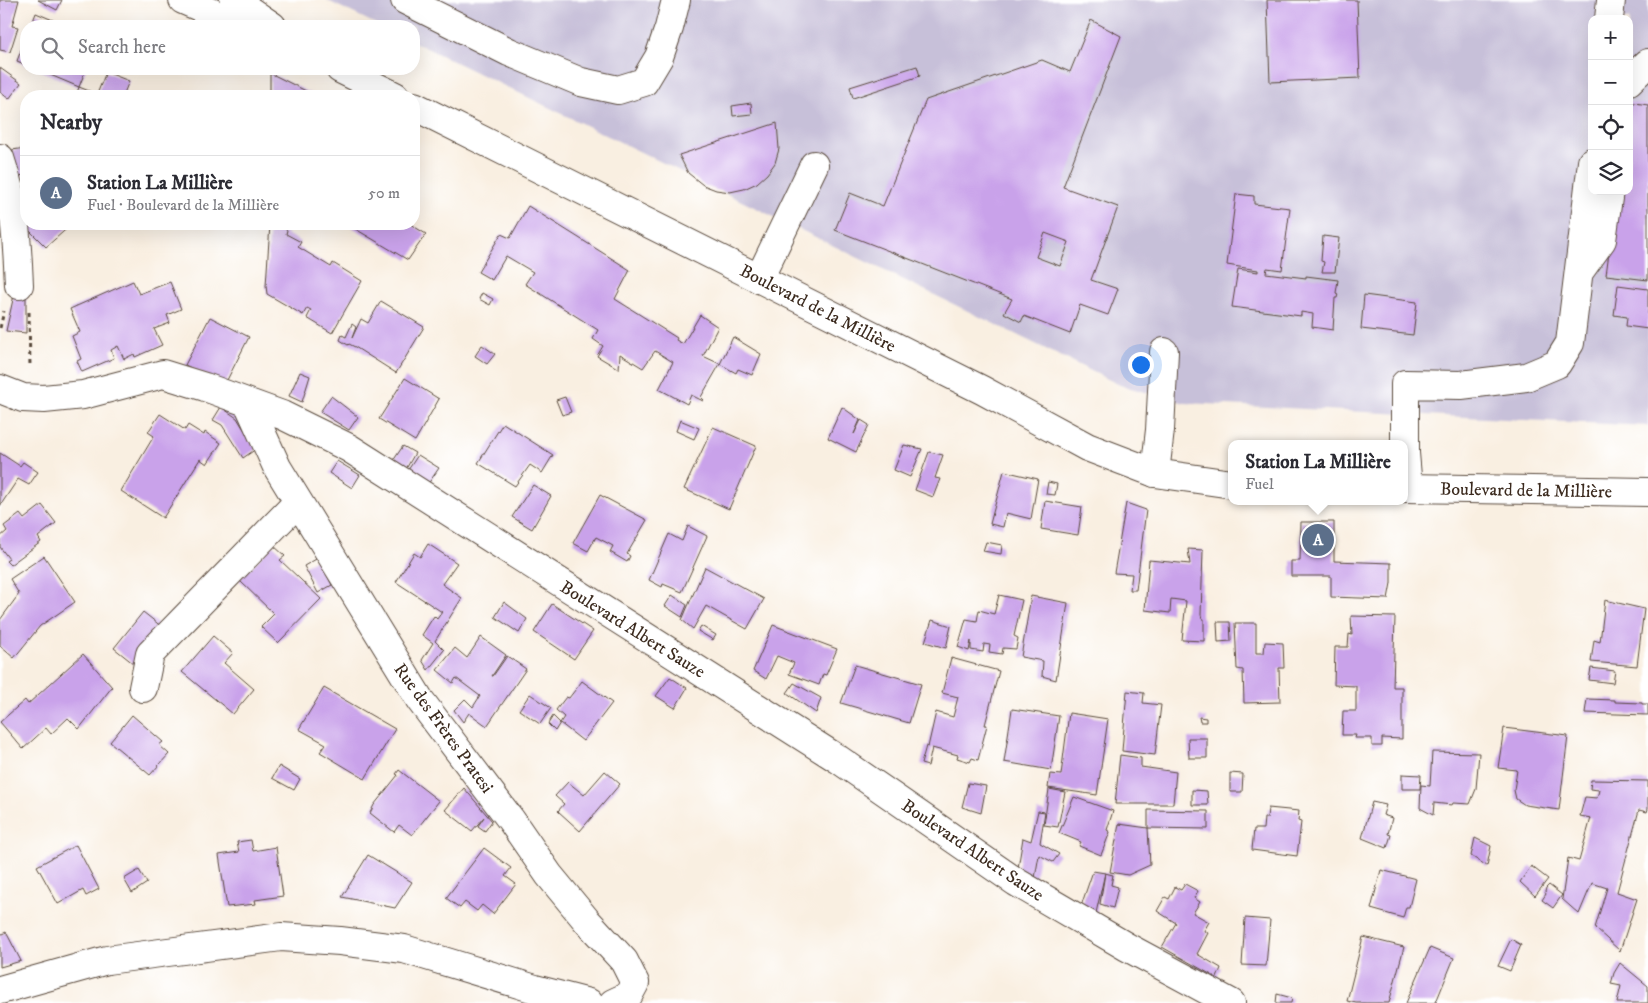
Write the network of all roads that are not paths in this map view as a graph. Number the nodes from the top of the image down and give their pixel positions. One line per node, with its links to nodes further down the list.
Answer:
1 (183, 0): 7 (street)
2 (234, 0): 8 (street)
3 (405, 0): 4 (street)
4 (676, 0)
5 (1611, 0): 6 (street)
6 (1609, 15)
7 (229, 20)
8 (263, 20)
9 (352, 75): 10 (street)
10 (383, 90)
11 (420, 109): 17 (street, Boulevard de la Millière)
12 (0, 158): 18 (street)
13 (814, 165): 17 (street)
14 (1588, 194): 16 (street)
15 (1608, 195): 16 (street)
16 (1578, 273): 22 (street)
17 (759, 279): 23 (street, Boulevard de la Millière)
18 (19, 284)
19 (1164, 352): 23 (street)
20 (0, 389): 21 (street, Boulevard Albert Sauze)
21 (248, 403): 27 (street, Rue des Frères Pratesi); 32 (street, Boulevard Albert Sauze)
22 (1405, 440)
23 (1154, 473): 24 (street, Boulevard de la Millière)
24 (1228, 483)
25 (1408, 488): 26 (street, Boulevard de la Millière)
26 (1648, 492)
27 (298, 502): 28 (street); 31 (street, Rue des Frères Pratesi)
28 (143, 688)
29 (0, 990): 30 (street)
30 (589, 1003)
31 (613, 1003)
32 (1231, 1003)

